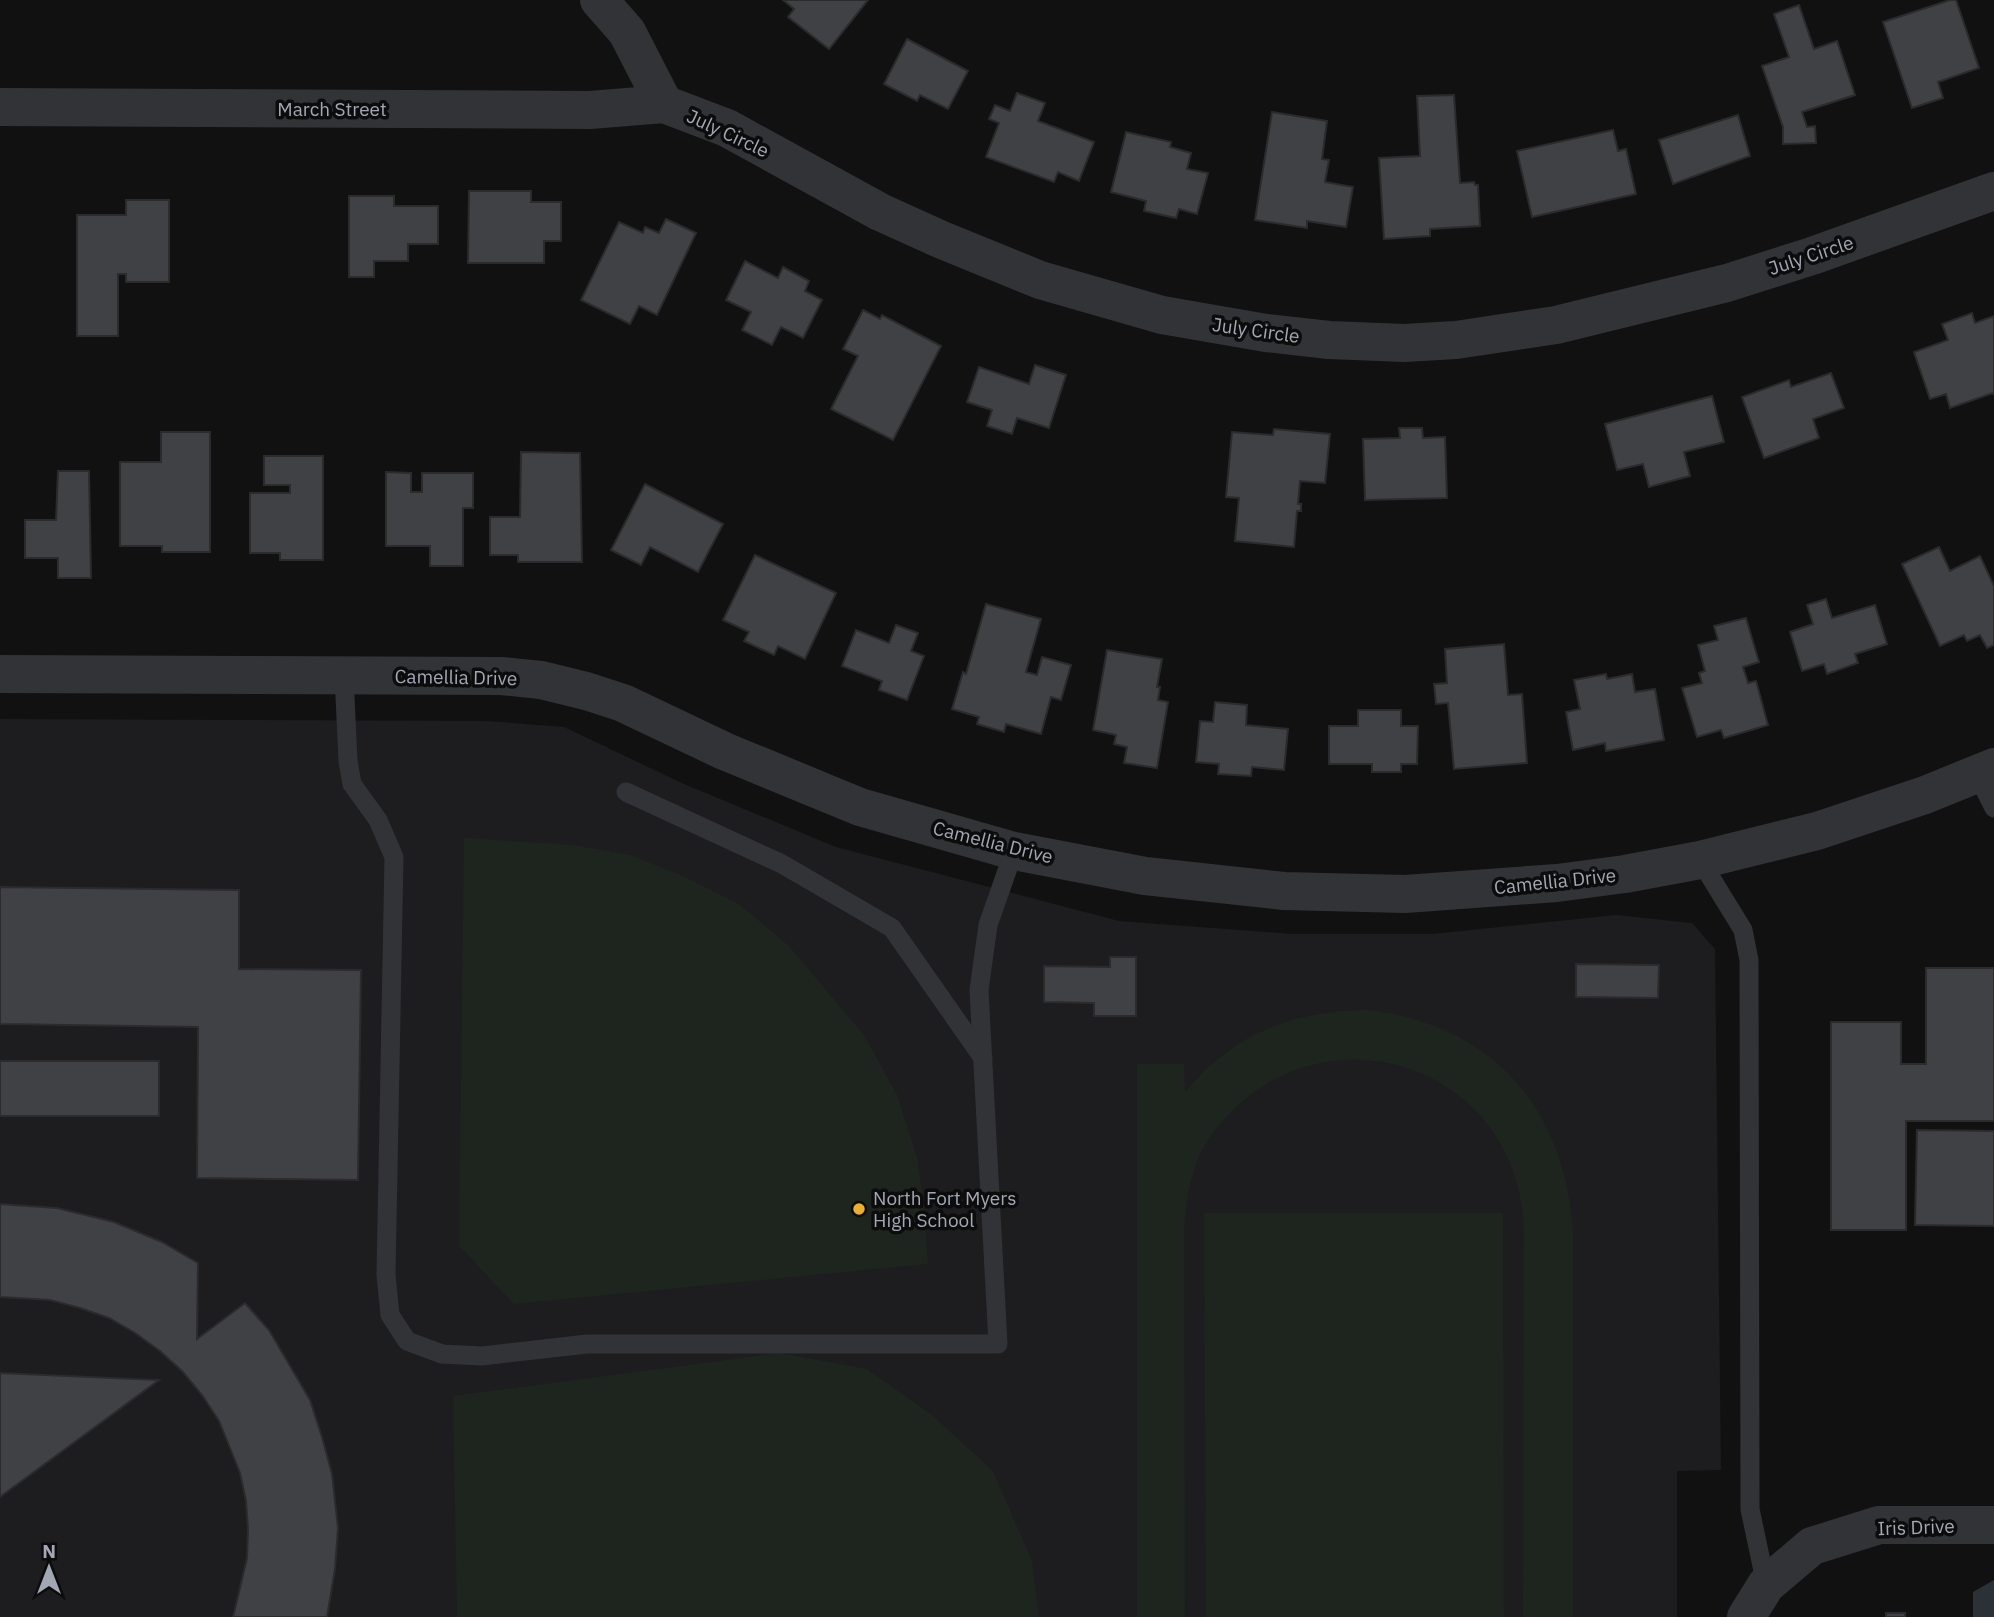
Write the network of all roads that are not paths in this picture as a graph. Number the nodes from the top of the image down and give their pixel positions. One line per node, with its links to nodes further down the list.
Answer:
1 (599, 0): 2 (street, July Circle)
2 (664, 104): 3 (street, March Street); 4 (street, July Circle)
3 (0, 107)
4 (1994, 191)
5 (0, 674): 6 (street, Camellia Drive)
6 (344, 675): 10 (street, Camellia Drive); 12 (lane)
7 (1986, 771): 9 (lane); 11 (street, Camellia Drive)
8 (626, 792): 12 (lane)
9 (1994, 808)
10 (1014, 851): 11 (street, Camellia Drive); 12 (lane)
11 (1700, 860): 14 (lane)
12 (983, 1058)
13 (1994, 1525): 14 (street, Iris Drive)
14 (1766, 1585): 15 (street, Iris Drive)
15 (1746, 1617)

